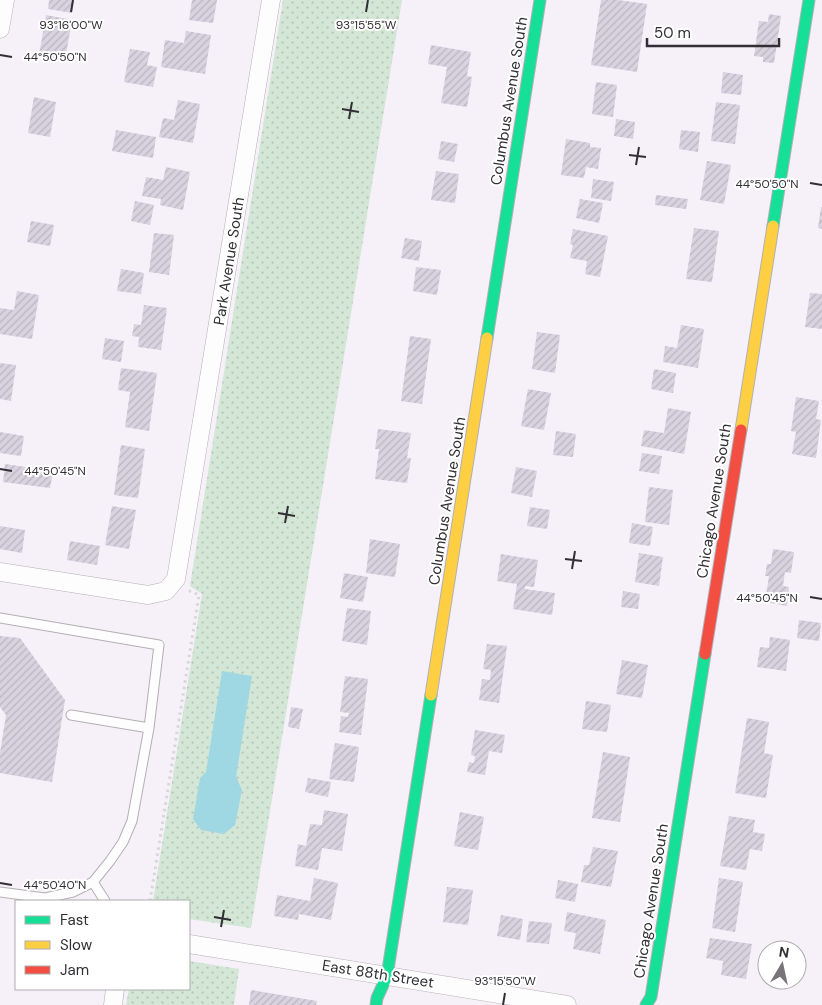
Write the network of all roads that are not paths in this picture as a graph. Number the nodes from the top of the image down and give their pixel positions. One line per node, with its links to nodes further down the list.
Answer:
1 (5, 0): 5 (street)
2 (271, 0): 6 (street, Park Avenue South)
3 (540, 0): 14 (street, Columbus Avenue South)
4 (809, 0): 19 (street, Chicago Avenue South)
5 (0, 29)
6 (0, 572)
7 (0, 618): 9 (lane)
8 (71, 715): 9 (lane)
9 (149, 728): 10 (lane)
10 (93, 882): 11 (lane); 12 (lane)
11 (0, 892)
12 (104, 900)
13 (190, 944): 14 (street, East 88th Street)
14 (387, 976): 17 (street, Columbus Avenue South); 18 (street, East 88th Street)
15 (115, 990): 16 (street)
16 (113, 1005)
17 (376, 1005)
18 (567, 1005)
19 (646, 1005)

